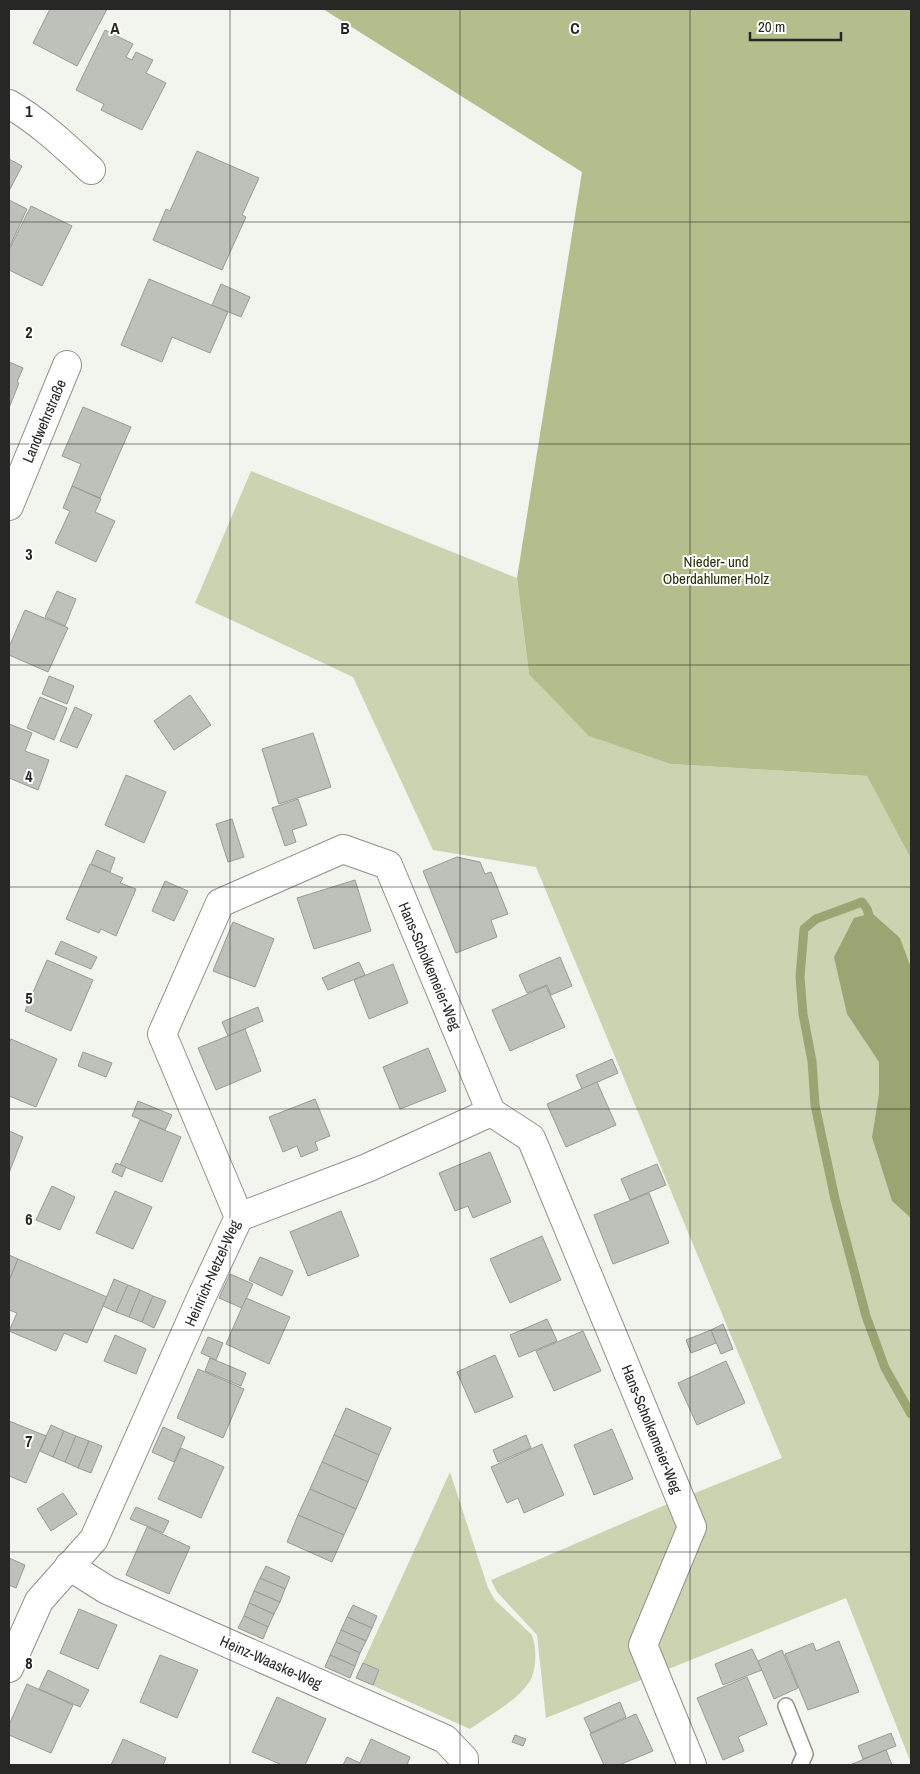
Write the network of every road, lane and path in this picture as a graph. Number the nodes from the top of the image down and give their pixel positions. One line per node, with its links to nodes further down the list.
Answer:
1 (9, 104): 2 (street)
2 (91, 170)
3 (67, 365): 4 (street, Landwehrstraße)
4 (9, 506)
5 (343, 849): 6 (street, Hans-Scholkemeier-Weg); 7 (street, Heinrich-Netzel-Weg)
6 (491, 1112): 7 (street); 12 (street, Hans-Scholkemeier-Weg)
7 (239, 1217): 8 (street, Heinrich-Netzel-Weg)
8 (69, 1566): 9 (street, Heinrich-Netzel-Weg); 11 (street, Heinz-Waaske-Weg)
9 (9, 1668)
10 (786, 1706): 13 (lane)
11 (464, 1765)
12 (692, 1765)
13 (800, 1765)

